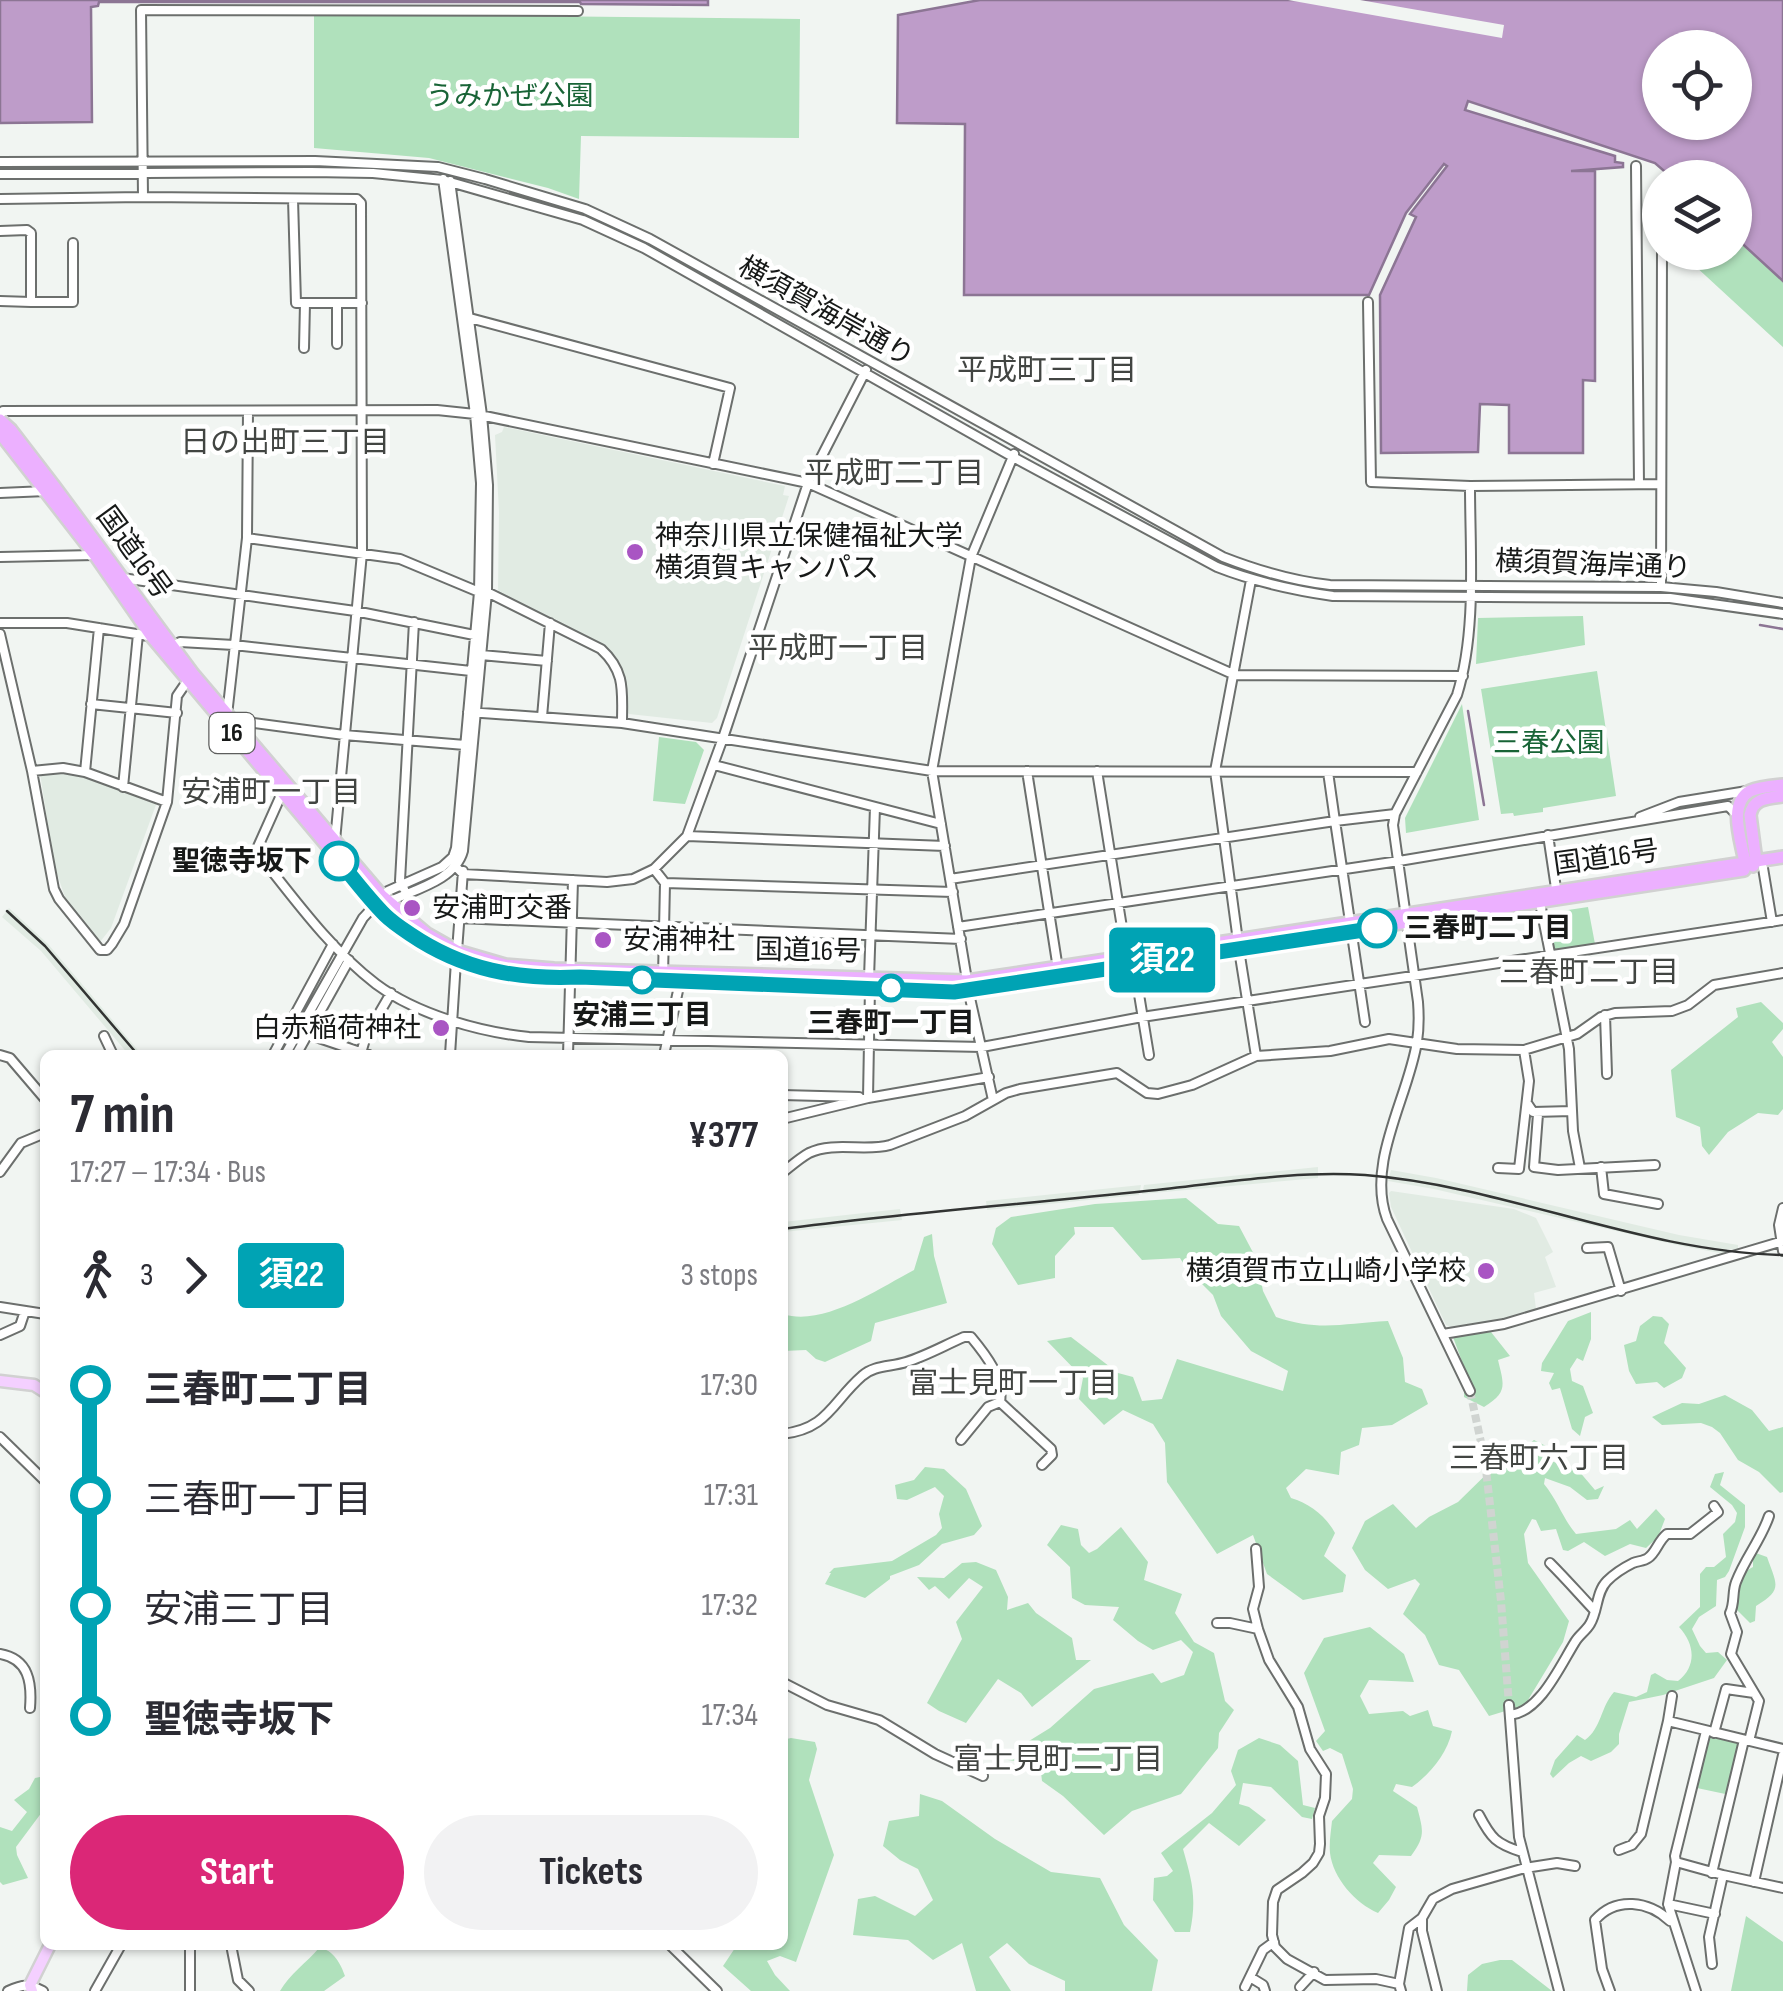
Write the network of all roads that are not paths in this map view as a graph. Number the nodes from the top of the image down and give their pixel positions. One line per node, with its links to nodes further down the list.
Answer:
1 (578, 11): 3 (street)
2 (0, 162): 3 (street, 横須賀海岸通り)
3 (143, 163): 5 (street, 横須賀海岸通り); 7 (street)
4 (1636, 166): 14 (street)
5 (445, 169): 8 (street); 26 (street, 横須賀海岸通り)
6 (0, 174): 7 (street)
7 (143, 174): 8 (street); 9 (street)
8 (446, 181): 23 (street); 27 (street)
9 (144, 197): 10 (street); 11 (street)
10 (0, 199)
11 (293, 199): 20 (street); 22 (street)
12 (0, 230): 18 (street)
13 (73, 243): 18 (street)
14 (1637, 267): 15 (street); 37 (street)
15 (1642, 267)
16 (1662, 270): 38 (street)
17 (0, 301): 18 (street)
18 (30, 302)
19 (1368, 302): 39 (street)
20 (304, 303): 21 (street); 25 (street)
21 (337, 303): 22 (street); 24 (street)
22 (362, 303): 29 (street)
23 (465, 317): 30 (street); 35 (street)
24 (337, 344)
25 (304, 348)
26 (869, 361): 27 (street); 33 (street, 横須賀海岸通り)
27 (865, 372): 34 (street); 36 (street)
28 (248, 411): 29 (street); 31 (street); 42 (street)
29 (361, 412): 30 (street); 43 (street)
30 (478, 415): 35 (street); 51 (street)
31 (0, 417): 44 (highway, 国道16号 / 16)
32 (0, 433): 40 (highway, 国道16号 / 16)
33 (1018, 445): 34 (street); 49 (street, 横須賀海岸通り)
34 (1013, 457): 46 (street); 48 (street)
35 (713, 464): 36 (street)
36 (808, 484): 46 (street); 84 (street)
37 (1639, 484): 38 (street); 39 (street)
38 (1661, 484): 50 (street)
39 (1470, 486): 49 (street)
40 (46, 491): 41 (street); 44 (highway, 国道16号 / 16)
41 (0, 493)
42 (247, 538): 43 (street); 52 (street)
43 (362, 553): 51 (street); 55 (street)
44 (100, 554): 45 (street); 47 (highway, 国道16号 / 16)
45 (0, 557)
46 (971, 557): 72 (street); 88 (street)
47 (117, 579): 52 (street); 64 (highway, 国道16号 / 16); 66 (highway, 国道16号 / 16)
48 (1251, 580): 53 (street); 72 (street)
49 (1470, 585): 50 (street, 横須賀海岸通り); 53 (street)
50 (1661, 587): 54 (street, 横須賀海岸通り)
51 (483, 592): 59 (street); 63 (street)
52 (240, 595): 55 (street); 65 (street)
53 (1470, 598): 56 (street); 73 (street)
54 (1783, 603)
55 (356, 611): 58 (street); 68 (street)
56 (1783, 614)
57 (0, 622): 60 (street)
58 (414, 622): 63 (street); 70 (street)
59 (550, 623): 69 (street); 82 (street)
60 (99, 628): 62 (street); 76 (street)
61 (0, 634): 75 (street)
62 (138, 634): 64 (street); 77 (street)
63 (479, 636): 67 (street); 71 (street)
64 (152, 637): 74 (highway, 国道16号 / 16)
65 (234, 645): 66 (street); 68 (street); 81 (street)
66 (171, 647): 74 (highway, 国道16号 / 16)
67 (481, 655): 69 (street); 78 (street)
68 (351, 658): 70 (street); 83 (street)
69 (547, 661): 80 (street)
70 (411, 664): 71 (street); 85 (street)
71 (471, 671): 78 (street)
72 (1235, 675): 73 (street); 93 (street)
73 (1463, 676): 95 (street)
74 (190, 677): 79 (street); 81 (highway, 国道16号 / 16); 99 (highway, 国道16号 / 16)
75 (4, 679): 91 (street)
76 (91, 704): 77 (street); 92 (street)
77 (131, 709): 79 (street); 97 (street)
78 (471, 712): 80 (street); 86 (street); 123 (street)
79 (176, 713): 101 (street)
80 (542, 717): 82 (street)
81 (230, 718): 83 (street); 111 (highway, 国道16号 / 16)
82 (622, 723): 84 (street)
83 (344, 735): 85 (street); 111 (street)
84 (723, 738): 87 (street); 88 (street)
85 (407, 740): 86 (street); 129 (street)
86 (464, 745): 115 (street)
87 (714, 765): 102 (street); 109 (street)
88 (932, 771): 89 (street); 107 (street)
89 (1027, 771): 90 (street); 120 (street)
90 (1097, 771): 93 (street); 114 (street)
91 (32, 772): 92 (street); 101 (street)
92 (85, 772): 97 (street)
93 (1216, 772): 94 (street); 110 (street)
94 (1328, 772): 95 (street); 105 (street)
95 (1417, 772): 103 (street)
96 (1783, 785): 98 (highway)
97 (123, 786): 101 (street)
98 (1752, 790): 104 (highway); 106 (street)
99 (282, 792): 133 (highway, 国道16号 / 16); 147 (street)
100 (1783, 796): 118 (highway)
101 (167, 802)
102 (875, 807): 107 (street); 112 (street)
103 (1396, 814): 105 (street); 117 (street)
104 (1738, 816): 106 (street); 118 (highway)
105 (1335, 822): 110 (street); 122 (street)
106 (1626, 822): 108 (street)
107 (941, 824): 113 (street)
108 (1548, 835): 117 (street); 132 (street)
109 (687, 836): 112 (street); 121 (street)
110 (1224, 838): 114 (street); 128 (street)
111 (334, 841): 133 (highway, 国道16号 / 16)
112 (874, 843): 113 (street); 130 (street)
113 (945, 846): 125 (street)
114 (1111, 856): 120 (street); 134 (street)
115 (453, 857): 123 (street); 124 (street)
116 (1783, 857): 118 (highway)
117 (1399, 861): 122 (street); 138 (street)
118 (1754, 865): 119 (highway); 132 (highway, 国道16号 / 16); 140 (street)
119 (1783, 865)
120 (1042, 866): 125 (street); 136 (street)
121 (654, 868): 126 (street); 127 (street)
122 (1342, 868): 128 (street); 144 (street)
123 (459, 871): 124 (street); 126 (street); 129 (street); 137 (street)
124 (428, 874): 129 (street)
125 (950, 879): 131 (street)
126 (572, 880): 141 (street)
127 (665, 883): 130 (street); 142 (street)
128 (1230, 884): 134 (street); 148 (street)
129 (404, 889): 133 (street)
130 (872, 889): 131 (street); 145 (street)
131 (952, 892): 143 (street)
132 (1557, 895): 135 (highway, 国道16号 / 16); 138 (highway, 国道16号 / 16)
133 (382, 902): 149 (street); 150 (highway, 国道16号 / 16)
134 (1118, 902): 136 (street); 152 (street)
135 (1540, 903): 138 (highway, 国道16号 / 16); 151 (street)
136 (1050, 914): 143 (street); 153 (street)
137 (460, 918): 141 (street); 150 (street)
138 (1406, 918): 144 (highway, 国道16号 / 16); 158 (street)
139 (1783, 920): 140 (street)
140 (1772, 922): 151 (street)
141 (571, 924): 142 (street); 154 (street)
142 (664, 927): 145 (street); 156 (street)
143 (958, 928): 146 (street)
144 (1350, 928): 148 (highway, 国道16号 / 16); 161 (street)
145 (871, 937): 146 (street); 159 (street)
146 (960, 939): 160 (street)
147 (334, 944): 149 (street); 178 (street)
148 (1238, 945): 152 (highway, 国道16号 / 16); 163 (street)
149 (345, 956): 162 (street); 168 (street); 179 (street)
150 (457, 956): 154 (highway, 国道16号 / 16); 166 (street)
151 (1550, 956): 158 (street); 171 (street)
152 (1130, 962): 153 (highway, 国道16号 / 16); 165 (street)
153 (1059, 971): 160 (highway, 国道16号 / 16)
154 (570, 974): 156 (highway, 国道16号 / 16); 170 (street)
155 (1783, 974): 164 (street)
156 (663, 976): 157 (highway, 国道16号 / 16)
157 (681, 977): 159 (highway, 国道16号 / 16); 172 (street)
158 (1414, 977): 161 (street); 174 (street)
159 (870, 982): 160 (highway, 国道16号 / 16); 175 (street)
160 (968, 985): 176 (street)
161 (1359, 985): 163 (street); 167 (street)
162 (391, 993): 166 (street); 182 (street)
163 (1247, 1002): 165 (street); 190 (street)
164 (1605, 1016): 171 (street); 191 (street)
165 (1142, 1017): 176 (street); 188 (street)
166 (452, 1020): 170 (street); 183 (street)
167 (1365, 1022)
168 (307, 1034): 180 (street); 181 (street)
169 (104, 1036): 177 (street)
170 (569, 1037): 172 (street); 184 (street)
171 (1567, 1037): 187 (street); 198 (street)
172 (668, 1039): 173 (street); 185 (street)
173 (777, 1042): 175 (street); 186 (street)
174 (1417, 1043): 187 (street); 190 (street); 216 (street)
175 (869, 1044): 176 (street); 195 (street)
176 (982, 1046): 192 (street)
177 (110, 1050)
178 (276, 1050)
179 (288, 1050)
180 (299, 1050)
181 (353, 1050)
182 (365, 1050)
183 (450, 1050)
184 (568, 1050)
185 (665, 1050)
186 (777, 1050)
187 (1524, 1050): 197 (street)
188 (1149, 1054)
189 (0, 1055): 193 (street)
190 (1256, 1056): 196 (street)
191 (1607, 1074)
192 (989, 1077): 195 (street); 196 (street)
193 (40, 1094)
194 (788, 1095): 195 (street)
195 (868, 1098): 200 (street)
196 (993, 1100): 203 (street)
197 (1527, 1103): 199 (street); 204 (street)
198 (1572, 1111): 199 (street); 205 (street)
199 (1538, 1114): 205 (street)
200 (788, 1118)
201 (40, 1135): 207 (street)
202 (1655, 1165): 206 (street)
203 (788, 1168)
204 (1498, 1168)
205 (1580, 1168): 206 (street)
206 (1601, 1168): 208 (street)
207 (0, 1172)
208 (1658, 1204)
209 (1783, 1208): 210 (street)
210 (1782, 1245): 212 (street)
211 (1587, 1248): 212 (street)
212 (1621, 1290): 216 (street)
213 (0, 1307): 214 (street)
214 (26, 1311): 215 (street); 217 (street)
215 (40, 1313)
216 (1443, 1334): 220 (street)
217 (0, 1335)
218 (0, 1380): 219 (main road)
219 (40, 1389)
220 (1470, 1390)
221 (1000, 1402): 222 (street); 224 (street); 225 (street)
222 (788, 1433)
223 (0, 1438): 226 (street)
224 (962, 1440)
225 (1042, 1465)
226 (40, 1475)
227 (1714, 1506): 231 (street)
228 (1769, 1516): 236 (street)
229 (1256, 1549): 233 (street)
230 (1550, 1563): 231 (street)
231 (1595, 1611): 240 (street)
232 (1217, 1623): 233 (street)
233 (1258, 1629): 260 (street)
234 (0, 1654): 239 (street)
235 (788, 1685): 245 (street)
236 (1754, 1693): 242 (street); 243 (street)
237 (1672, 1696): 241 (street)
238 (1509, 1705): 240 (street)
239 (30, 1708)
240 (1510, 1715): 248 (street)
241 (1668, 1720): 242 (street); 247 (street)
242 (1710, 1732): 243 (street); 249 (street)
243 (1747, 1740): 244 (street); 252 (street)
244 (1783, 1752): 254 (street)
245 (982, 1776)
246 (1479, 1815): 248 (street)
247 (1619, 1850)
248 (1522, 1852): 251 (street)
249 (1676, 1862): 252 (street); 256 (street)
250 (1575, 1866): 251 (street)
251 (1525, 1868): 258 (street); 281 (street)
252 (1712, 1873): 253 (street)
253 (1724, 1876): 254 (street); 257 (street)
254 (1754, 1882): 255 (street)
255 (1783, 1888)
256 (1668, 1904): 257 (street); 259 (street)
257 (1715, 1914): 266 (street)
258 (1422, 1918): 272 (street); 280 (street)
259 (1674, 1924): 282 (street); 283 (street)
260 (1274, 1942): 267 (street); 268 (street)
261 (48, 1950): 271 (main road)
262 (118, 1950): 275 (street)
263 (190, 1950): 276 (street)
264 (232, 1950): 277 (street)
265 (675, 1950): 278 (street)
266 (1712, 1964)
267 (1314, 1972): 270 (street); 272 (street)
268 (1250, 1977): 269 (street); 279 (street)
269 (1245, 1986)
270 (1300, 1987)
271 (31, 1988): 273 (street); 274 (street)
272 (1400, 1988)
273 (8, 1991)
274 (43, 1991)
275 (95, 1991)
276 (190, 1991)
277 (249, 1991)
278 (718, 1991)
279 (1265, 1991)
280 (1437, 1991)
281 (1559, 1991)
282 (1610, 1991)
283 (1696, 1991)

